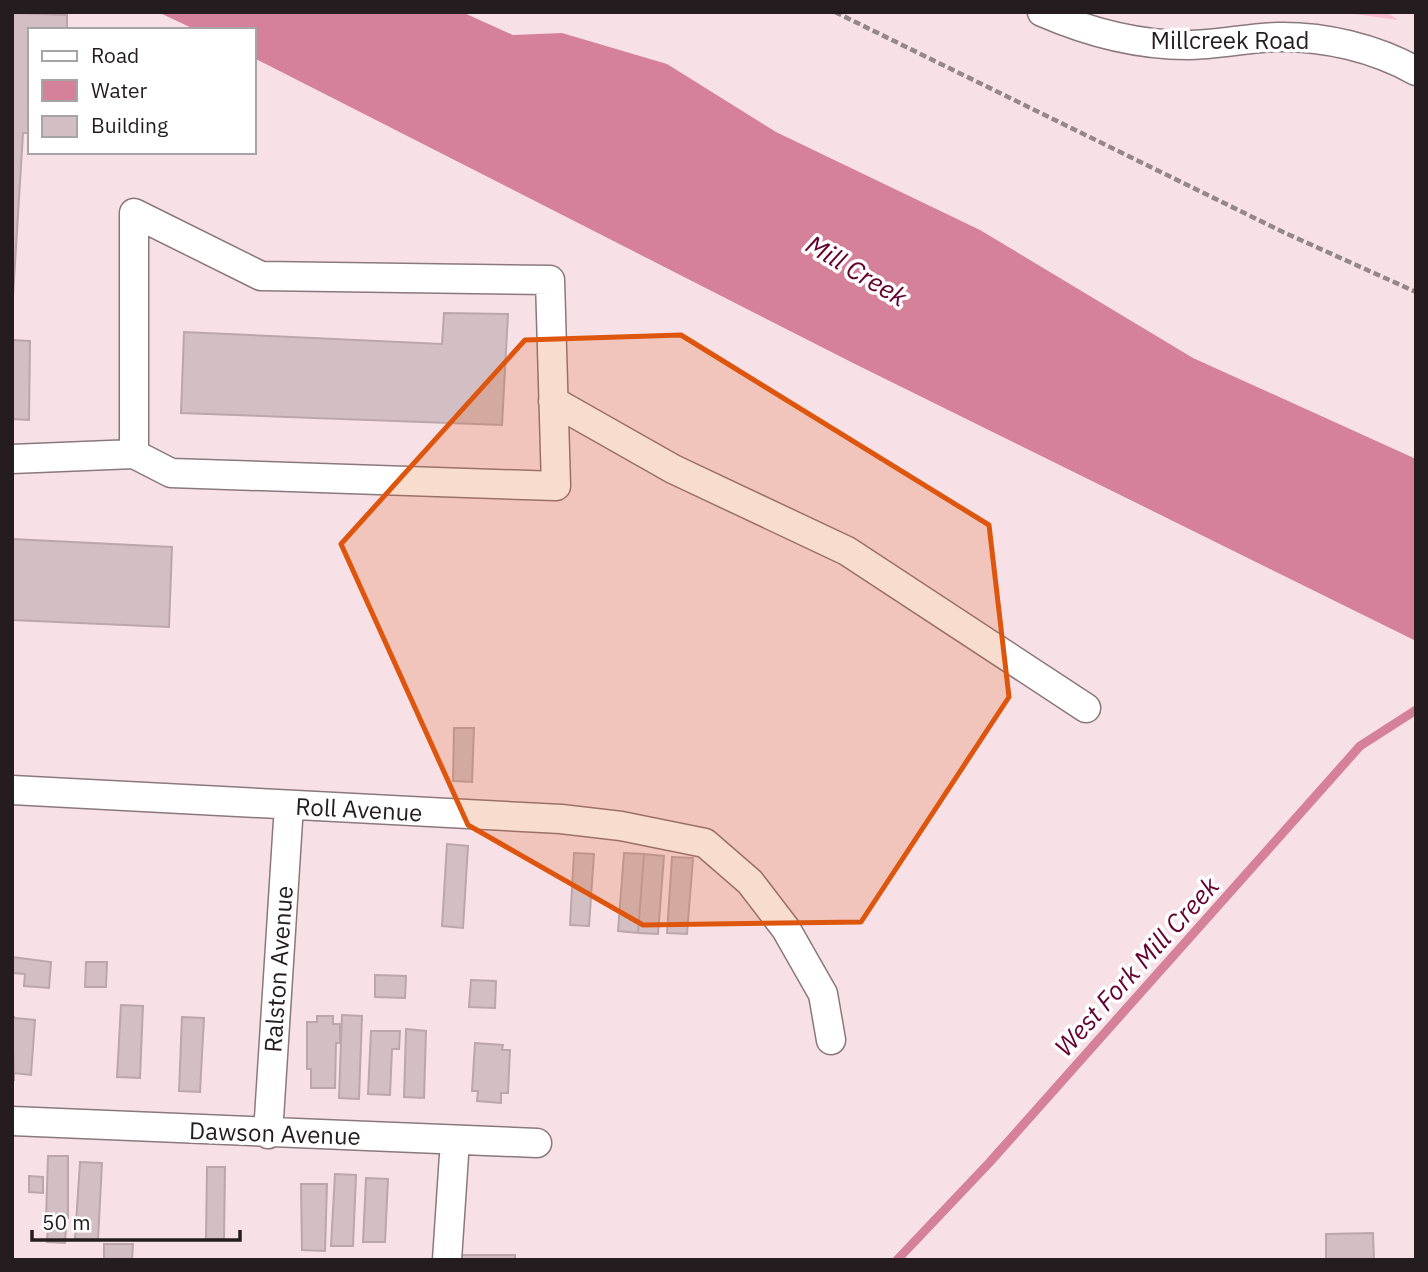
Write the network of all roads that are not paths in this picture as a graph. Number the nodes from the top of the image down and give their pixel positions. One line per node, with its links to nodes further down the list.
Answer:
1 (1042, 12): 2 (street, Millcreek Road)
2 (1416, 71)
3 (553, 401): 4 (street); 4 (street); 6 (street)
4 (134, 454): 5 (street)
5 (12, 459)
6 (1086, 708)
7 (12, 790): 8 (street, Roll Avenue)
8 (289, 805): 9 (street, Roll Avenue); 11 (street, Ralston Avenue)
9 (831, 1040)
10 (12, 1121): 11 (street, Dawson Avenue)
11 (268, 1134): 12 (street, Dawson Avenue)
12 (456, 1140): 13 (street, Dawson Avenue); 14 (street)
13 (537, 1143)
14 (447, 1260)

